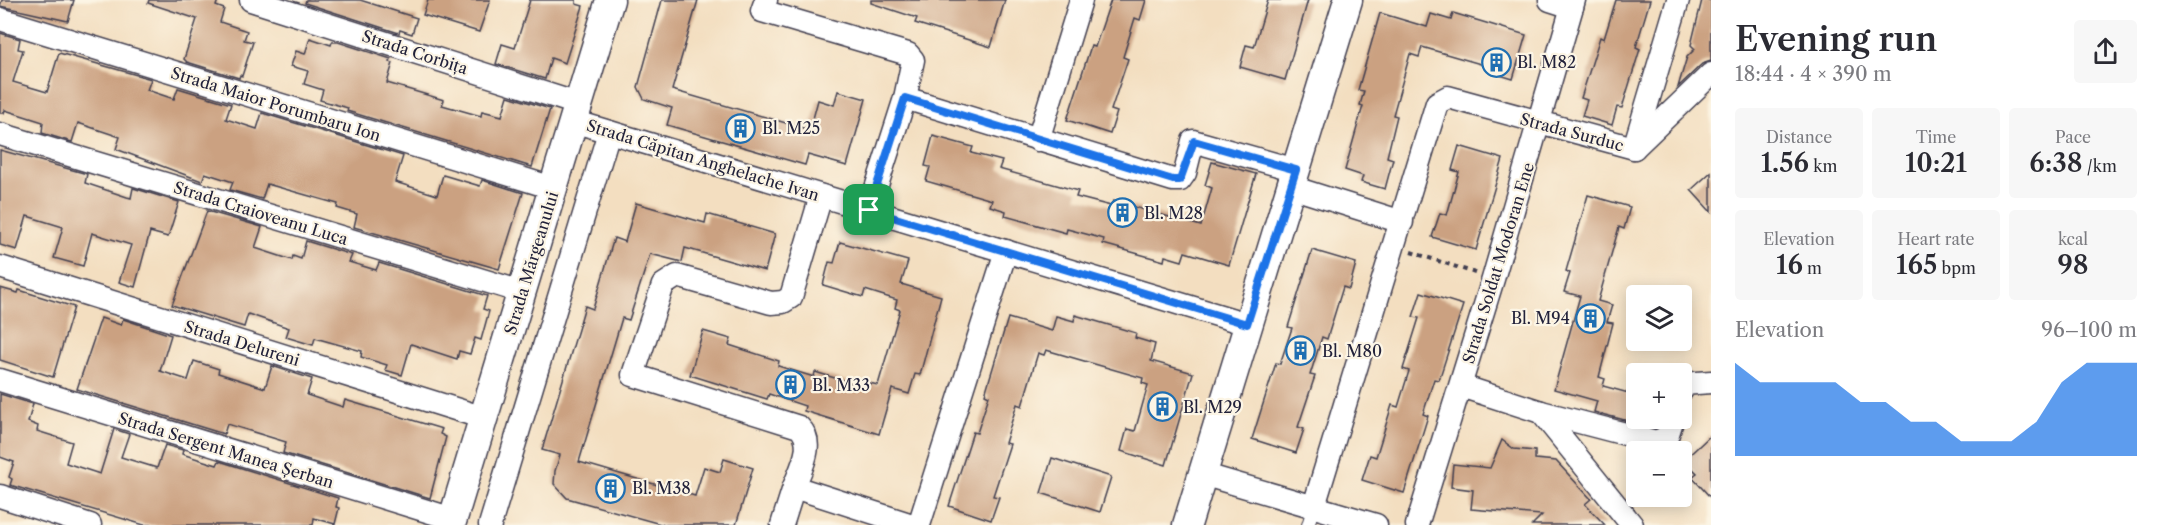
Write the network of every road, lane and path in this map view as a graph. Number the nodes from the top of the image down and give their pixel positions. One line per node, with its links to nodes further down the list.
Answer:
1 (251, 0): 12 (street, Strada Corbița)
2 (610, 0): 12 (street, Strada Mărgeanului)
3 (766, 0): 11 (street)
4 (1081, 0): 16 (street)
5 (1348, 0): 18 (street)
6 (1550, 0): 8 (street)
7 (1678, 0): 17 (street)
8 (1573, 4): 13 (street, Strada Soldat Modoran Ene)
9 (0, 19): 19 (street, Strada Maior Porumbaru Ion)
10 (1711, 74): 17 (street, Strada Surduc)
11 (905, 98): 16 (street); 21 (street)
12 (575, 112): 14 (street, Strada Căpitan Anghelache Ivan); 19 (street, Strada Mărgeanului)
13 (1539, 124): 17 (street, Strada Surduc); 22 (street, Strada Surduc); 26 (street, Strada Soldat Modoran Ene)
14 (609, 132): 20 (street, Strada Căpitan Anghelache Ivan); 42 (street)
15 (0, 134): 27 (street, Strada Craioveanu Luca)
16 (1038, 140): 18 (street)
17 (1634, 148)
18 (1293, 179): 22 (street); 28 (street)
19 (553, 188): 27 (street, Strada Mărgeanului)
20 (821, 196): 21 (street, Strada Căpitan Anghelache Ivan); 37 (street)
21 (869, 210): 24 (street, Strada Căpitan Anghelache Ivan)
22 (1402, 222): 23 (street)
23 (1395, 247): 26 (path); 39 (street)
24 (1006, 251): 28 (street, Strada Căpitan Anghelache Ivan); 45 (street)
25 (0, 267): 34 (street, Strada Delureni)
26 (1493, 279): 32 (street, Strada Soldat Modoran Ene)
27 (522, 292): 34 (street, Strada Mărgeanului)
28 (1247, 324): 36 (street)
29 (0, 380): 40 (street, Strada Sergent Manea Șerban)
30 (1711, 382): 31 (street)
31 (1692, 383)
32 (1461, 386): 33 (street); 48 (street, Strada Soldat Modoran Ene)
33 (1541, 412): 35 (street); 49 (street)
34 (484, 418): 40 (street, Strada Mărgeanului)
35 (1670, 429)
36 (1203, 474): 39 (street); 46 (street)
37 (794, 487): 43 (street); 44 (street)
38 (0, 496): 41 (street)
39 (1311, 516): 47 (street)
40 (459, 523)
41 (90, 525)
42 (490, 525)
43 (782, 525)
44 (912, 525)
45 (919, 525)
46 (1187, 525)
47 (1376, 525)
48 (1418, 525)
49 (1632, 525)

